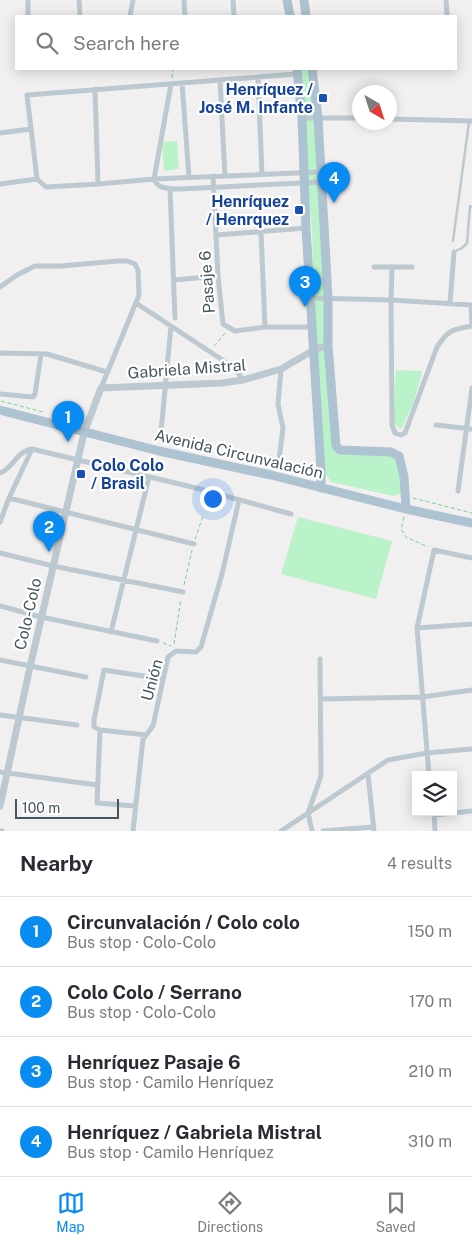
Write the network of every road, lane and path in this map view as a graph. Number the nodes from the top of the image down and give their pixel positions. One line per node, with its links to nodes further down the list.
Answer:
1 (28, 0): 9 (street)
2 (79, 0): 10 (street)
3 (133, 0): 11 (street)
4 (184, 0): 12 (street)
5 (233, 0): 13 (street)
6 (287, 0): 14 (main road)
7 (304, 0): 15 (main road)
8 (446, 0): 16 (street)
9 (28, 15)
10 (80, 15)
11 (130, 15)
12 (185, 15)
13 (234, 15)
14 (290, 15)
15 (306, 15)
16 (447, 15)
17 (173, 70): 23 (path)
18 (312, 70): 26 (main road)
19 (297, 71): 20 (street); 25 (main road)
20 (258, 77): 21 (street); 34 (street)
21 (220, 80): 22 (street); 36 (street)
22 (182, 83): 23 (street); 37 (street)
23 (171, 84): 24 (street); 39 (street)
24 (95, 90): 30 (street); 43 (street)
25 (302, 118): 26 (street); 32 (main road)
26 (318, 118): 27 (street); 33 (main road)
27 (352, 118)
28 (397, 119): 29 (street)
29 (470, 121): 50 (lane)
30 (31, 130): 31 (street); 38 (street)
31 (0, 134)
32 (304, 172): 33 (street); 34 (street); 40 (main road)
33 (320, 172): 41 (main road)
34 (262, 174): 36 (street)
35 (213, 176): 36 (street); 37 (street); 44 (street, Pasaje 6)
36 (225, 176)
37 (189, 177): 39 (street)
38 (37, 179): 42 (street); 43 (street)
39 (154, 179): 43 (street); 45 (street)
40 (304, 182): 41 (street); 44 (street); 47 (main road)
41 (321, 182): 59 (main road)
42 (0, 184)
43 (98, 184)
44 (214, 188): 45 (street); 49 (street, Pasaje 6)
45 (170, 189): 56 (street)
46 (472, 206): 51 (lane)
47 (306, 228): 48 (street); 58 (main road)
48 (261, 232): 49 (street); 67 (street)
49 (216, 235): 55 (street, Pasaje 6)
50 (453, 241)
51 (454, 252): 62 (street)
52 (374, 267): 53 (street)
53 (392, 267): 54 (street); 60 (street)
54 (412, 267)
55 (218, 276): 56 (street); 69 (street, Pasaje 6)
56 (174, 280): 64 (street)
57 (0, 287): 61 (street, Colo-Colo)
58 (311, 298): 59 (street); 68 (main road)
59 (328, 298): 60 (street); 70 (main road)
60 (390, 300): 62 (street); 66 (street)
61 (136, 303): 65 (street); 76 (street, Colo-Colo)
62 (450, 303): 63 (street)
63 (471, 305): 66 (street)
64 (175, 318)
65 (171, 326): 72 (street); 78 (street)
66 (472, 326)
67 (265, 327): 68 (street, Pasaje 6); 69 (street, Pasaje 6)
68 (312, 327): 71 (main road)
69 (229, 328): 72 (path)
70 (328, 345): 71 (street, Gabriela Mistral); 96 (main road)
71 (314, 350): 75 (street, Gabriela Mistral); 92 (main road)
72 (210, 351): 77 (street)
73 (0, 353): 74 (street, Gabriela Mistral)
74 (41, 354): 76 (street, Gabriela Mistral); 81 (street)
75 (281, 369): 77 (street, Gabriela Mistral); 89 (street)
76 (106, 372): 79 (street, Colo-Colo)
77 (243, 380): 78 (street, Gabriela Mistral)
78 (164, 386): 79 (street, Gabriela Mistral); 85 (street)
79 (101, 388): 86 (street, Colo-Colo)
80 (472, 388): 84 (street)
81 (0, 394)
82 (0, 410): 86 (main road, Avenida Circunvalación)
83 (436, 425): 84 (street)
84 (469, 429): 93 (street)
85 (161, 432)
86 (84, 433): 88 (street, Colo-Colo); 92 (main road, Avenida Circunvalación)
87 (32, 449): 88 (street); 90 (street); 94 (street)
88 (78, 460): 91 (street); 97 (street, Colo-Colo)
89 (279, 460)
90 (0, 473)
91 (149, 477): 95 (street); 102 (street)
92 (321, 488): 96 (main road, Avenida Circunvalación)
93 (458, 491)
94 (9, 498): 97 (street); 100 (street)
95 (239, 500): 98 (street); 120 (street, Unión)
96 (406, 509): 101 (main road, Avenida Circunvalación); 104 (path)
97 (65, 513): 102 (street); 107 (street, Colo-Colo)
98 (292, 514)
99 (203, 516): 103 (path)
100 (0, 522)
101 (472, 523)
102 (136, 530): 103 (street); 108 (street)
103 (194, 544): 109 (path)
104 (434, 550): 106 (street); 113 (street)
105 (0, 553): 107 (street)
106 (472, 558)
107 (53, 566): 108 (street); 111 (street, Colo-Colo)
108 (125, 580): 109 (street); 114 (street)
109 (182, 592): 115 (path)
110 (0, 606): 111 (street)
111 (41, 617): 114 (street); 118 (street, Colo-Colo)
112 (472, 624): 113 (street)
113 (417, 628): 122 (street)
114 (111, 632): 115 (street)
115 (157, 641)
116 (320, 659): 123 (street)
117 (0, 660): 118 (street)
118 (30, 666): 119 (street); 125 (street, Colo-Colo)
119 (86, 677)
120 (164, 679): 127 (street); 128 (street, Unión)
121 (472, 690): 122 (street)
122 (422, 697): 123 (street); 130 (street)
123 (320, 699): 139 (street)
124 (0, 715): 125 (street)
125 (19, 719): 126 (street); 132 (street, Colo-Colo)
126 (76, 725)
127 (97, 729): 128 (street); 134 (street)
128 (146, 735): 136 (street, Unión)
129 (472, 749): 130 (street)
130 (427, 753): 131 (street); 133 (street)
131 (429, 771)
132 (4, 773): 134 (street); 135 (street, Colo-Colo)
133 (368, 774): 139 (street); 141 (street)
134 (97, 785): 136 (street)
135 (0, 806)
136 (136, 806): 142 (street, Unión)
137 (472, 810): 138 (street)
138 (457, 812)
139 (308, 813): 143 (street); 144 (street)
140 (434, 816): 146 (street)
141 (374, 829): 145 (street)
142 (133, 831)
143 (281, 831)
144 (312, 831)
145 (323, 831)
146 (435, 831)

